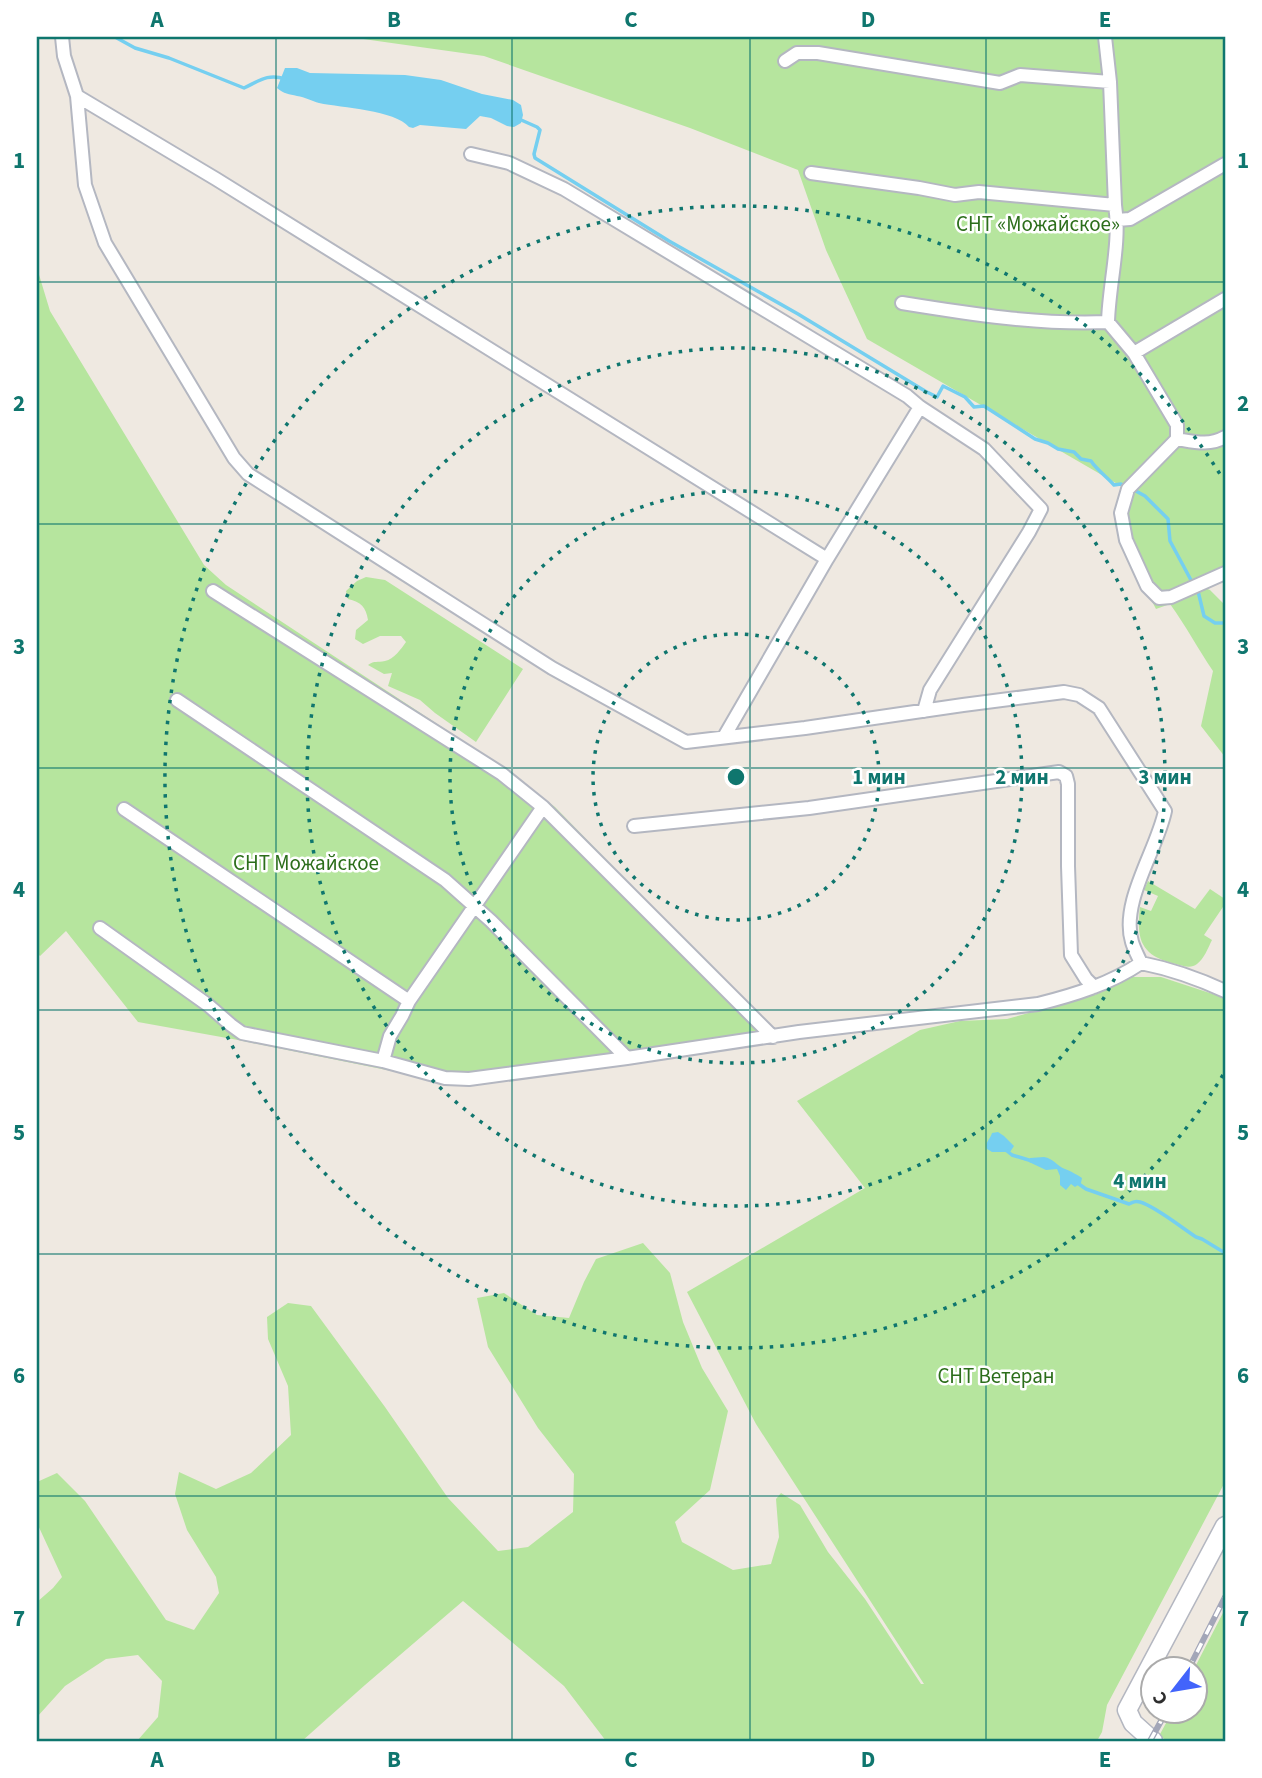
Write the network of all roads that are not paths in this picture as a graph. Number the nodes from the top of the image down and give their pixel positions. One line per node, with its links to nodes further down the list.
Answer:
1 (62, 37): 5 (street)
2 (1105, 37): 4 (street)
3 (785, 61): 4 (street)
4 (1110, 82): 9 (street)
5 (77, 96): 18 (street); 23 (street)
6 (471, 154): 15 (street)
7 (1225, 164): 10 (street)
8 (811, 173): 9 (street)
9 (1115, 205): 10 (street)
10 (1117, 220): 13 (street)
11 (1225, 299): 14 (street)
12 (902, 303): 13 (street)
13 (1108, 322): 14 (street)
14 (1134, 353): 17 (street)
15 (920, 407): 18 (street); 22 (street)
16 (1225, 438): 17 (street)
17 (1177, 439): 19 (street)
18 (827, 559): 23 (street)
19 (1225, 573)
20 (213, 591): 24 (street)
21 (177, 700): 27 (street)
22 (924, 711): 23 (street); 29 (street)
23 (724, 737)
24 (543, 807): 27 (street); 33 (street)
25 (124, 809): 32 (street)
26 (634, 827): 30 (street)
27 (476, 906): 32 (street); 34 (street)
28 (100, 928): 35 (street)
29 (1141, 963): 30 (street); 31 (street)
30 (1094, 987): 33 (street)
31 (1225, 990)
32 (409, 1001): 35 (street)
33 (773, 1037): 34 (street)
34 (627, 1058): 35 (street)
35 (383, 1061)
36 (1225, 1526): 37 (street)
37 (1152, 1741)

